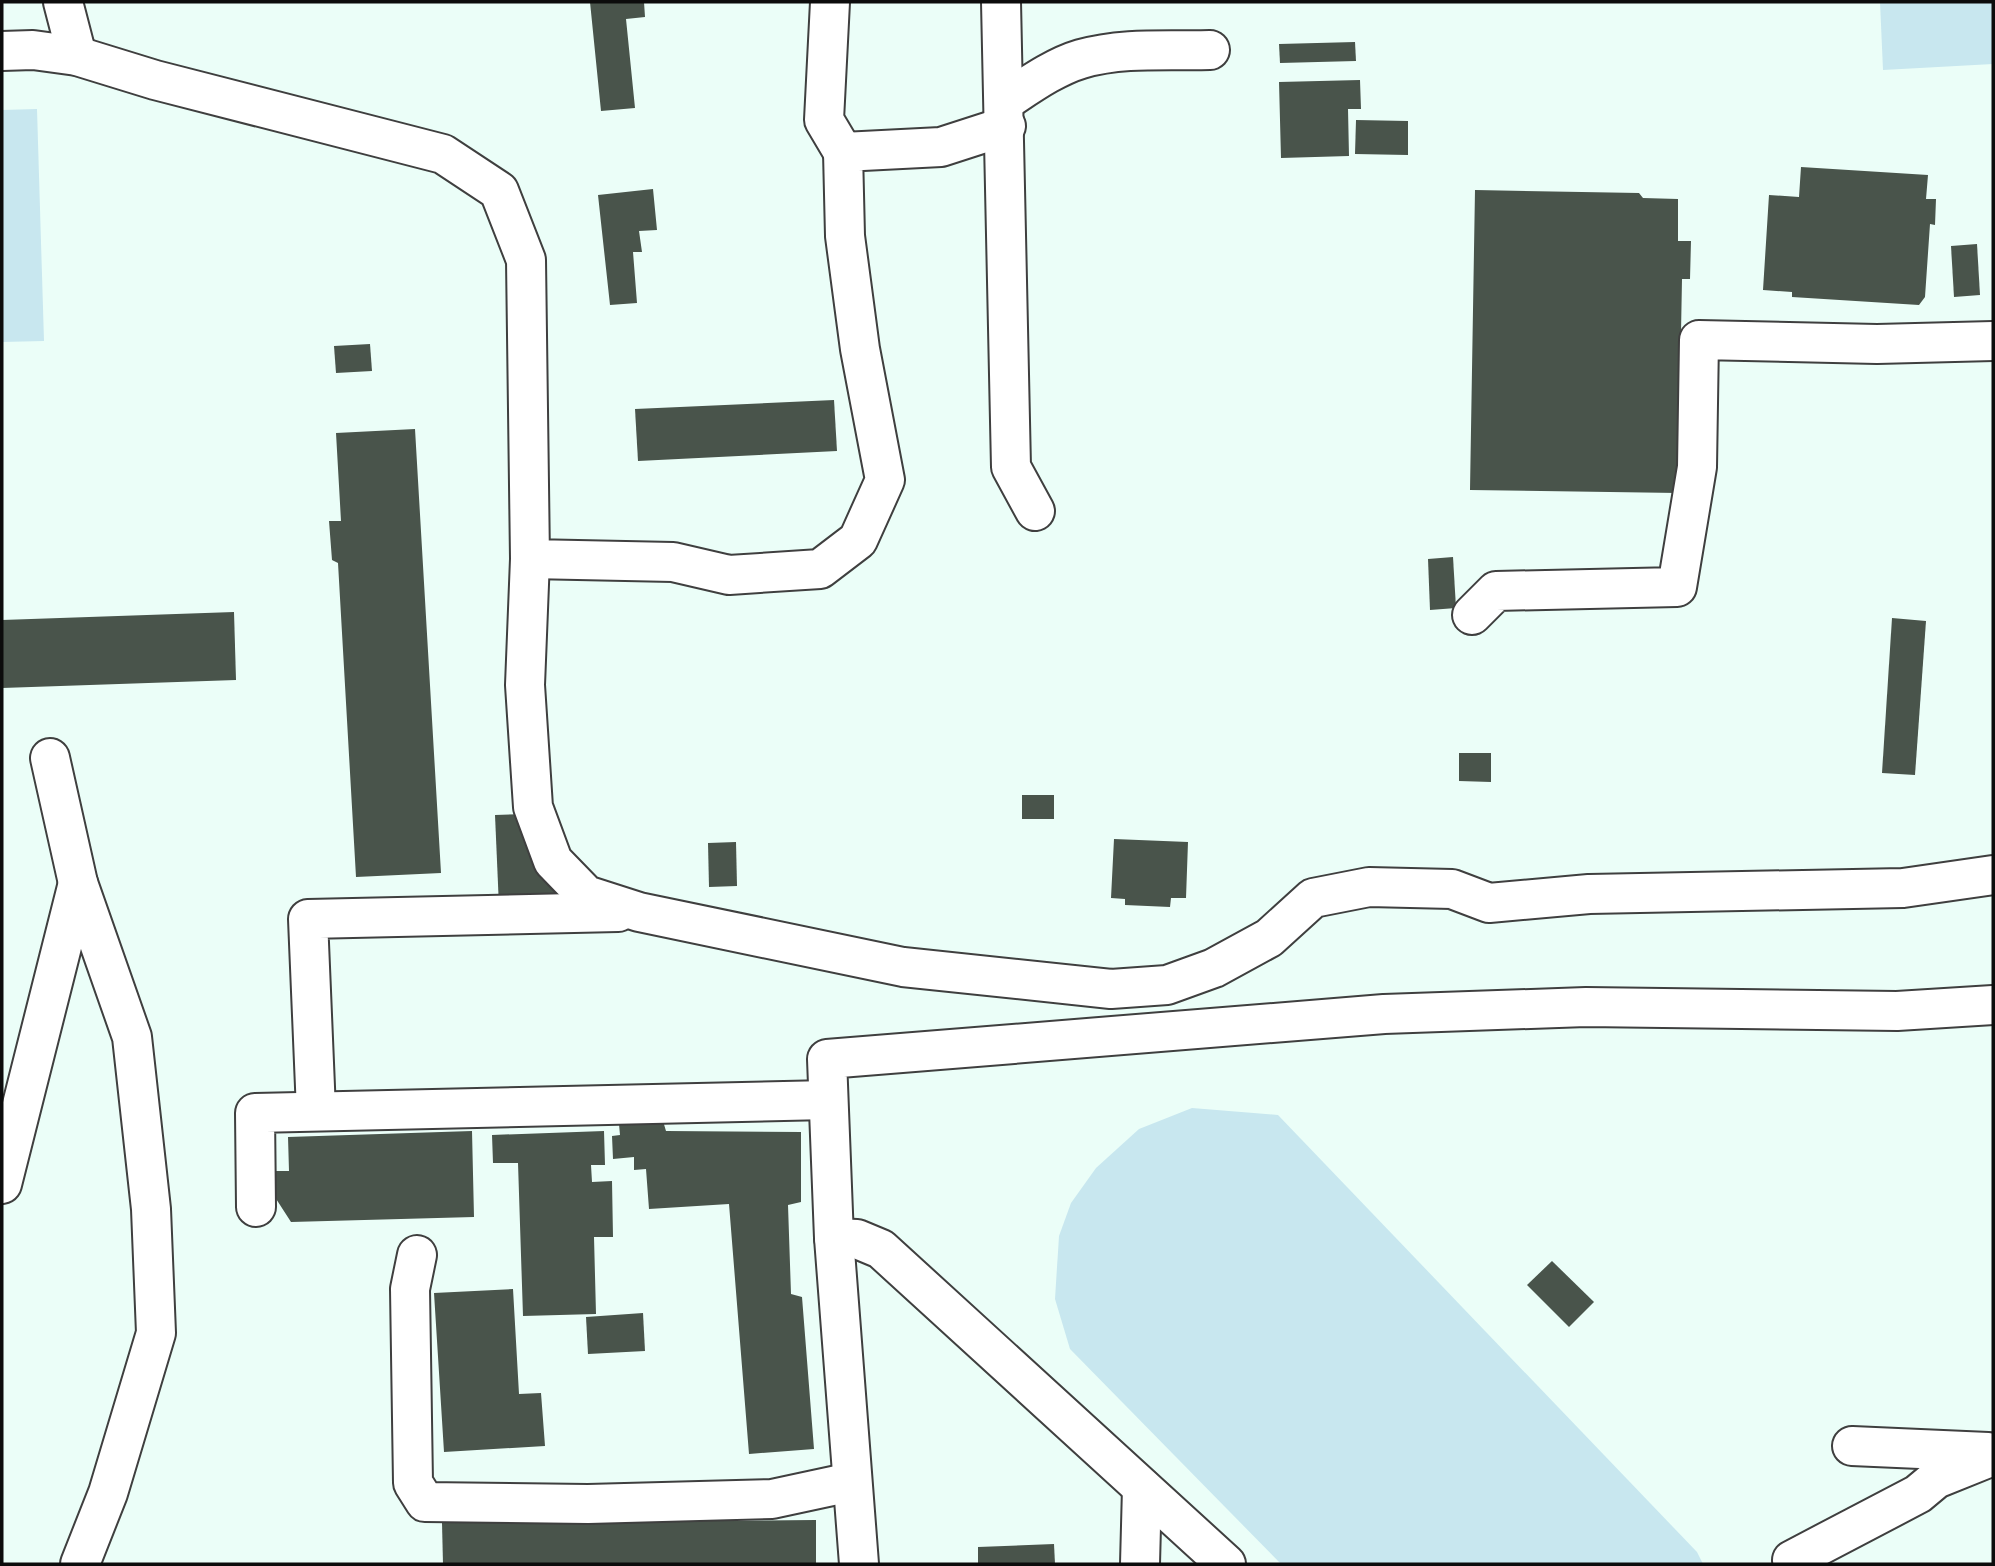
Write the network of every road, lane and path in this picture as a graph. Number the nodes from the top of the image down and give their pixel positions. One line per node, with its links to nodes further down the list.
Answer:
1 (63, 2): 6 (street)
2 (830, 2): 8 (street)
3 (1001, 2): 7 (street)
4 (1210, 50): 7 (street)
5 (2, 51): 6 (street)
6 (77, 56): 11 (street)
7 (1005, 113): 8 (street); 10 (street)
8 (843, 152): 11 (street)
9 (1993, 341): 12 (street)
10 (1035, 511)
11 (530, 559): 16 (street)
12 (1472, 615)
13 (50, 758): 15 (street)
14 (1993, 875): 16 (street)
15 (78, 883): 20 (street); 29 (street)
16 (639, 912): 19 (street)
17 (1993, 1005): 18 (street)
18 (828, 1100): 19 (street); 22 (street)
19 (316, 1111): 21 (street)
20 (2, 1184)
21 (256, 1207)
22 (834, 1238): 25 (street); 26 (street)
23 (417, 1255): 25 (street)
24 (1993, 1454): 27 (street); 27 (street)
25 (851, 1482): 30 (street)
26 (1143, 1488): 31 (street); 32 (street)
27 (1918, 1494): 28 (street)
28 (1792, 1560)
29 (80, 1564)
30 (859, 1564)
31 (1140, 1564)
32 (1226, 1564)

